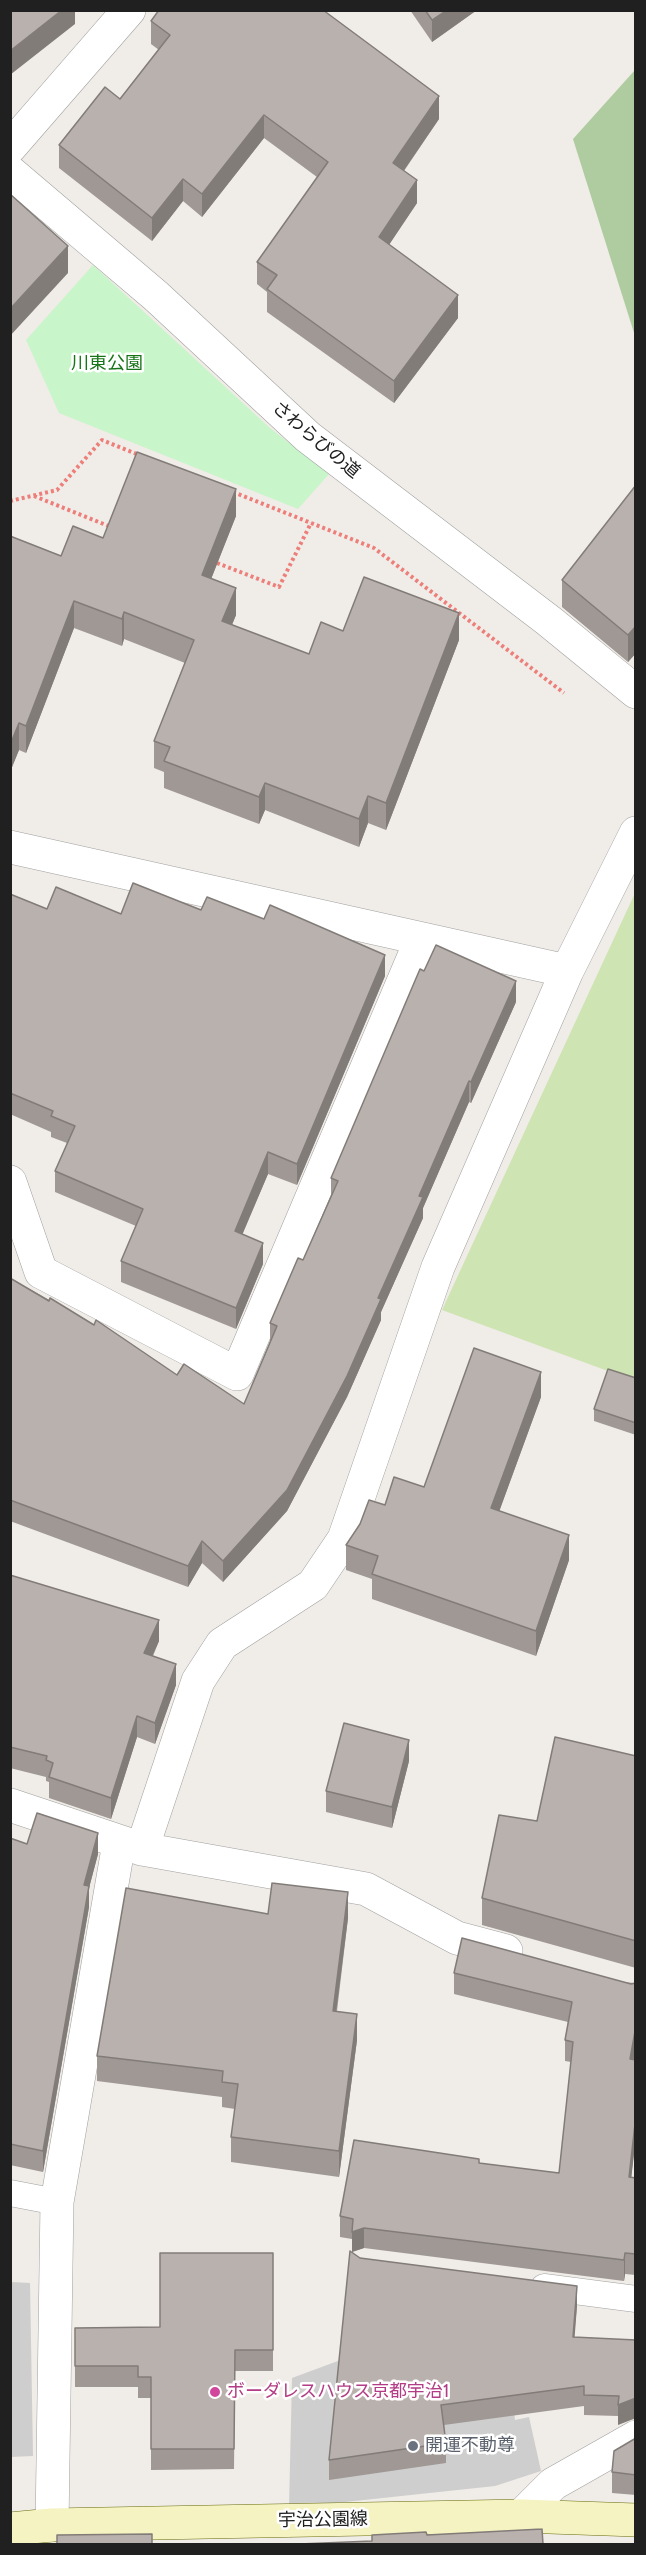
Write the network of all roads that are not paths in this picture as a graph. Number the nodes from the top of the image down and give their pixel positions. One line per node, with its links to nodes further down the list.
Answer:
1 (129, 10): 2 (street)
2 (10, 147)
3 (10, 172): 4 (street, さわらびの道)
4 (636, 692)
5 (636, 833): 8 (street)
6 (10, 847): 7 (street)
7 (421, 940): 8 (street); 9 (street)
8 (567, 971): 11 (street)
9 (10, 1182)
10 (10, 1805): 11 (street)
11 (131, 1846): 12 (street); 14 (street)
12 (535, 1959)
13 (10, 2193): 14 (lane)
14 (57, 2202): 20 (street)
15 (517, 2283): 16 (lane)
16 (636, 2299)
17 (636, 2437): 18 (street)
18 (521, 2516): 19 (main road, 宇治公園線); 20 (main road, 宇治公園線)
19 (636, 2520)
20 (52, 2525): 21 (main road, 宇治公園線)
21 (10, 2529)

